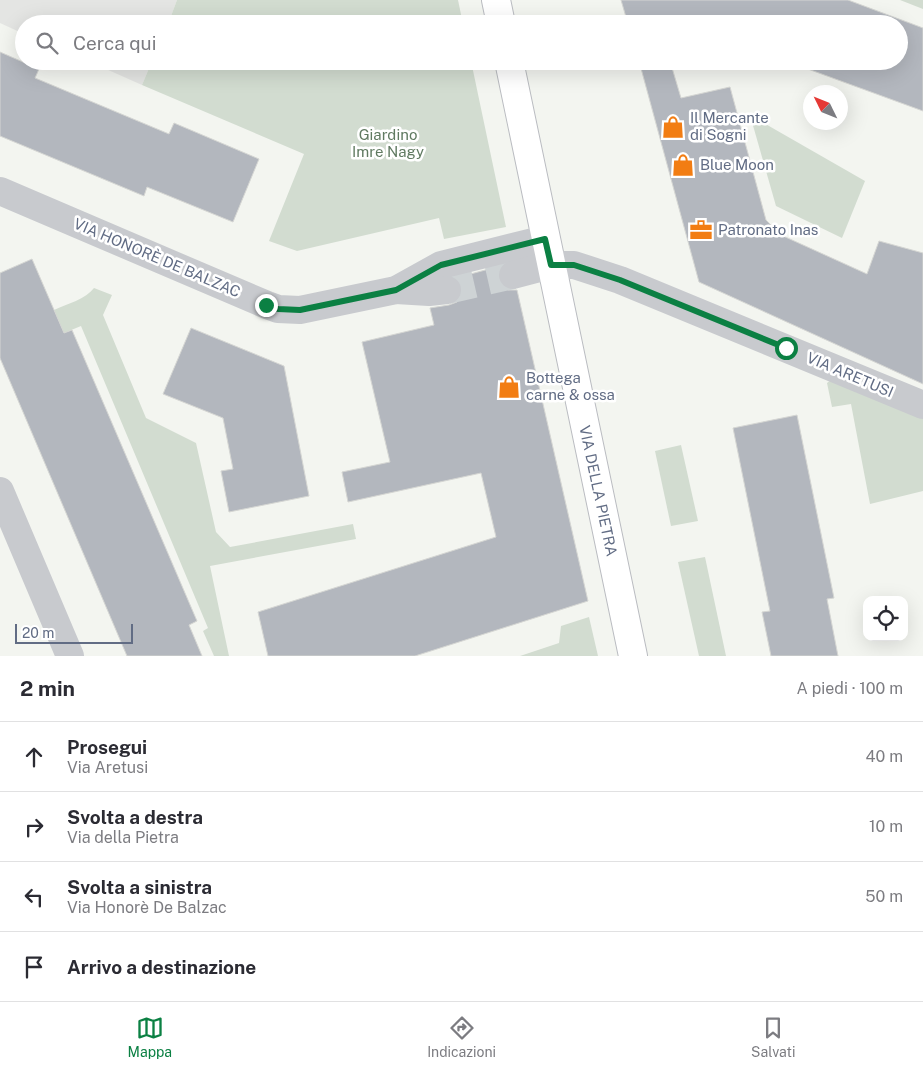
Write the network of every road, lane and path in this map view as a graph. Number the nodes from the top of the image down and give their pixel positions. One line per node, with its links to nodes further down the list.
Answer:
1 (496, 0): 2 (main road)
2 (499, 15)
3 (511, 70): 5 (main road, VIA DELLA PIETRA)
4 (0, 191): 8 (street, VIA HONORÈ DE BALZAC)
5 (545, 239): 6 (main road, VIA DELLA PIETRA); 8 (street, VIA HONORÈ DE BALZAC)
6 (551, 265): 7 (street, VIA ARETUSI); 10 (street, VIA ARETUSI); 13 (main road, VIA DELLA PIETRA)
7 (513, 275)
8 (396, 290): 9 (street)
9 (447, 290)
10 (923, 405)
11 (0, 491): 12 (street)
12 (70, 656)
13 (633, 656)

